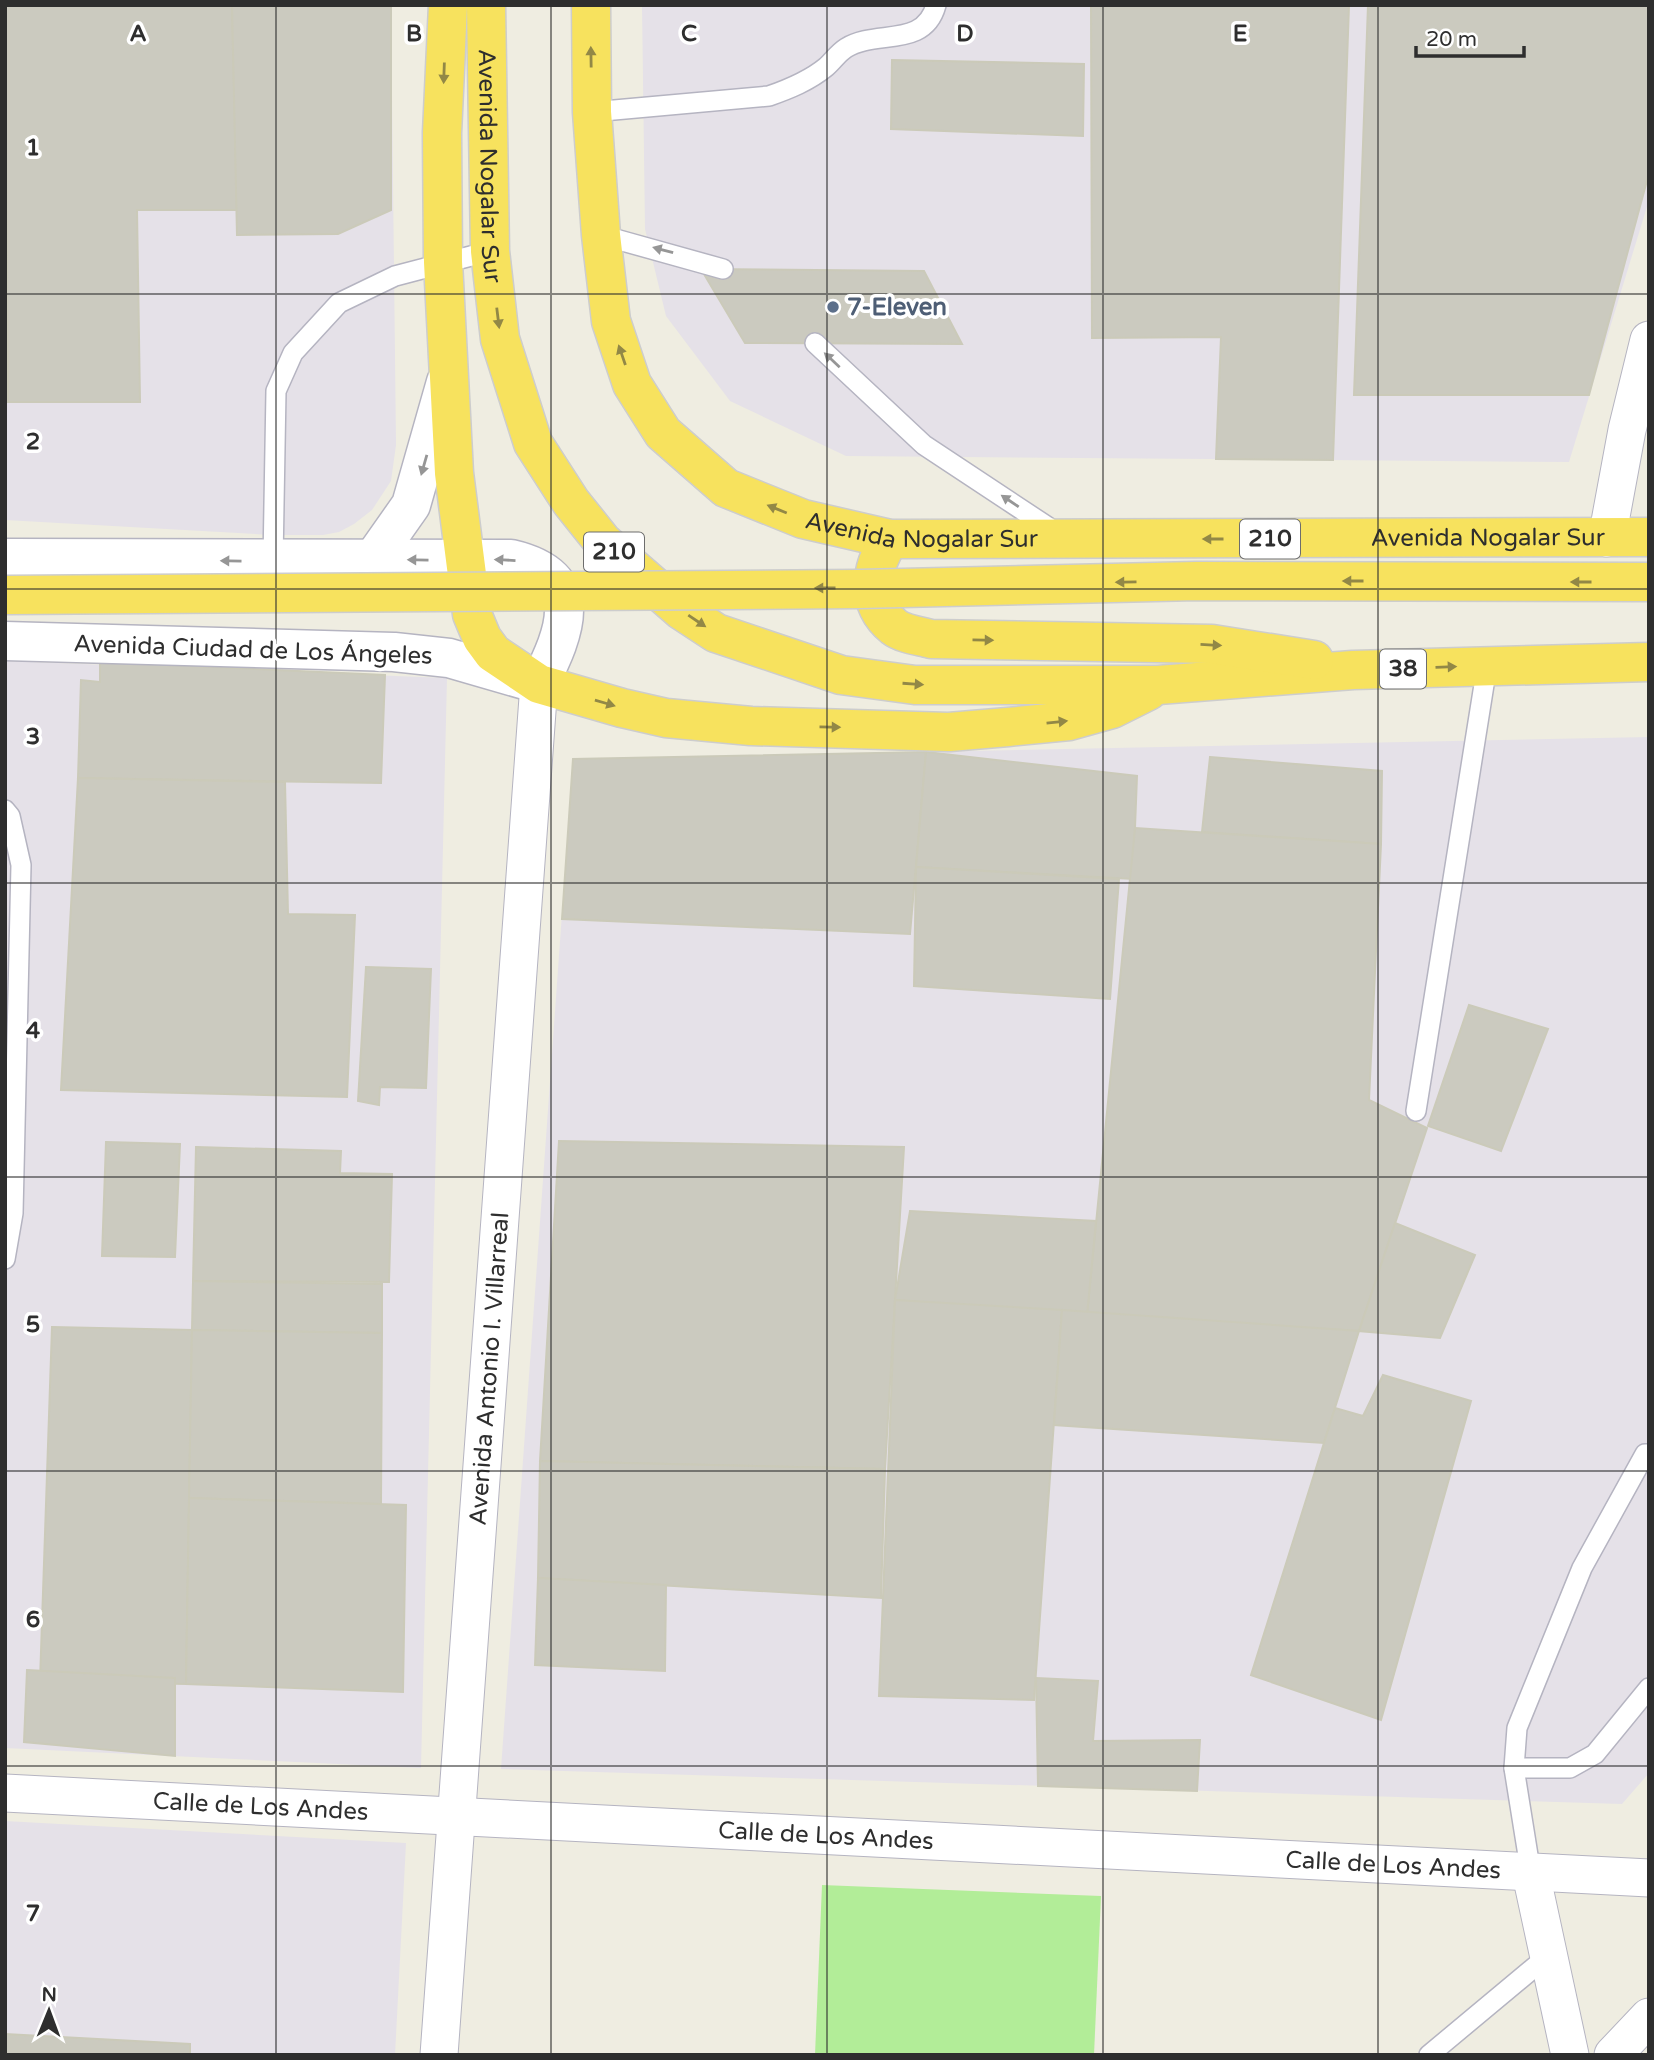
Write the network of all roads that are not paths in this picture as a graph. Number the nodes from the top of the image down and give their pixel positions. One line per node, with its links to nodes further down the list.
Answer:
1 (448, 5): 8 (highway, one-way to 8)
2 (486, 5): 7 (highway, Avenida Nogalar Sur / 210)
3 (591, 5): 5 (highway, Avenida Nogalar Sur / 210, one-way to 3)
4 (936, 5): 5 (lane)
5 (592, 112): 6 (highway, Avenida Nogalar Sur / 210)
6 (601, 235): 9 (lane, one-way to 6); 15 (highway, Avenida Nogalar Sur / 210, one-way to 6)
7 (490, 251): 8 (lane); 28 (highway, Avenida Nogalar Sur / 210, one-way to 28)
8 (443, 262): 12 (highway); 20 (lane)
9 (723, 269)
10 (1649, 340): 14 (street)
11 (815, 343): 16 (lane, one-way to 11)
12 (448, 375): 18 (main road, one-way to 18); 19 (highway)
13 (1649, 537): 14 (highway, Avenida Nogalar Sur / 210)
14 (1607, 538): 16 (highway, Avenida Nogalar Sur / 210, one-way to 16)
15 (890, 540): 16 (highway, Avenida Nogalar Sur / 210); 26 (highway, one-way to 26)
16 (1066, 540)
17 (5, 558): 20 (main road, one-way to 17)
18 (373, 559): 19 (main road, one-way to 18); 20 (main road)
19 (463, 560): 27 (highway); 27 (main road, one-way to 19)
20 (274, 561)
21 (1649, 582): 22 (highway, one-way to 22, bridge)
22 (5, 595)
23 (5, 641): 27 (main road, Avenida Ciudad de Los Ángeles)
24 (1649, 662): 25 (highway, 38)
25 (1487, 666): 26 (highway, 38, one-way to 25); 30 (lane)
26 (1353, 670): 28 (highway, 38)
27 (539, 684): 28 (highway, one-way to 28); 36 (street, Avenida Antonio I. Villarreal)
28 (1158, 685)
29 (5, 810): 31 (lane)
30 (1416, 1111)
31 (5, 1259)
32 (1649, 1454): 34 (lane)
33 (1649, 1688): 34 (lane)
34 (1514, 1768): 37 (lane)
35 (5, 1793): 36 (street, Calle de Los Andes)
36 (458, 1818): 37 (street, Calle de Los Andes); 41 (street, Avenida Antonio I. Villarreal)
37 (1531, 1874): 38 (street, Calle de Los Andes); 39 (street)
38 (1649, 1878)
39 (1549, 1955): 42 (lane); 43 (street)
40 (1649, 2017): 44 (street)
41 (439, 2055)
42 (1429, 2055)
43 (1570, 2055)
44 (1614, 2055)

